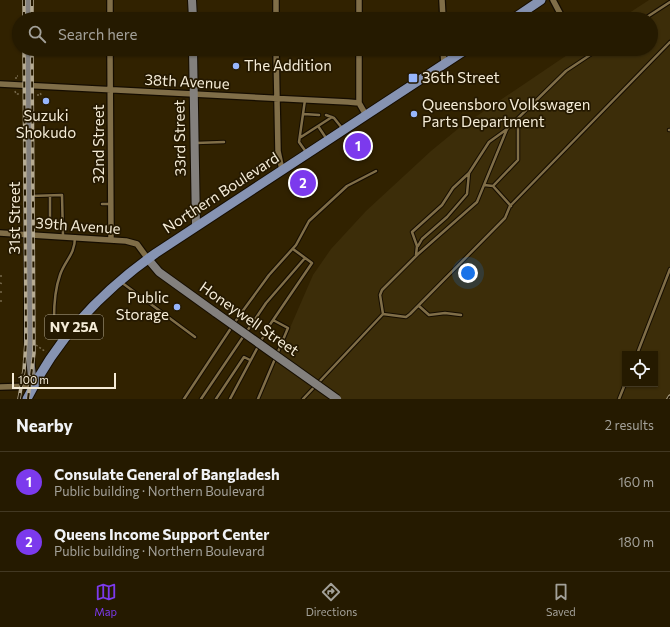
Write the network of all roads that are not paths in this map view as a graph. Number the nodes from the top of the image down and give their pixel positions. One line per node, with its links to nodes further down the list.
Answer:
1 (28, 0): 10 (main road)
2 (110, 0): 11 (street)
3 (192, 0): 12 (main road)
4 (276, 0): 13 (street)
5 (359, 0): 14 (street)
6 (442, 0): 15 (street)
7 (541, 0): 16 (main road)
8 (553, 0): 17 (street)
9 (670, 2): 18 (lane)
10 (28, 12)
11 (110, 12)
12 (192, 12)
13 (276, 12)
14 (359, 12)
15 (443, 12)
16 (523, 12)
17 (559, 12)
18 (655, 12)
19 (670, 42): 20 (lane)
20 (658, 54)
21 (28, 56): 32 (main road, 31st Street)
22 (110, 56): 33 (street, 32nd Street)
23 (193, 56): 34 (main road, 33rd Street)
24 (276, 56): 35 (street)
25 (359, 56): 37 (street)
26 (443, 56): 30 (street)
27 (456, 56): 30 (main road, Northern Boulevard / NY 25A)
28 (588, 56): 43 (lane)
29 (656, 56): 61 (lane)
30 (444, 64): 41 (main road, Northern Boulevard / NY 25A)
31 (0, 84): 32 (street, 38th Avenue)
32 (29, 86): 33 (street, 38th Avenue); 57 (main road, 31st Street)
33 (110, 90): 34 (street, 38th Avenue); 60 (street, 32nd Street)
34 (193, 94): 35 (street, 38th Avenue); 50 (main road, 33rd Street)
35 (276, 99): 36 (street, 38th Avenue); 52 (street)
36 (305, 100): 37 (street, 38th Avenue); 38 (lane)
37 (359, 104): 41 (street)
38 (304, 114): 39 (lane); 47 (lane)
39 (319, 114)
40 (326, 115): 42 (lane)
41 (366, 115): 46 (main road, Northern Boulevard / NY 25A)
42 (332, 117): 44 (lane); 46 (lane)
43 (518, 118): 45 (lane); 56 (lane)
44 (318, 126): 47 (lane); 48 (lane)
45 (507, 129): 54 (lane); 55 (lane)
46 (343, 130): 48 (main road, Northern Boulevard / NY 25A)
47 (301, 138): 51 (lane)
48 (328, 140): 51 (main road, Northern Boulevard / NY 25A)
49 (224, 142): 50 (lane)
50 (194, 143): 63 (main road, 33rd Street)
51 (307, 154): 52 (main road, Northern Boulevard / NY 25A)
52 (282, 170): 63 (main road, Northern Boulevard / NY 25A)
53 (376, 172): 70 (lane)
54 (469, 173): 69 (lane); 69 (lane)
55 (484, 185): 56 (lane); 71 (lane)
56 (492, 186): 61 (lane)
57 (29, 196): 58 (lane); 65 (main road, 31st Street)
58 (50, 196): 62 (lane); 62 (lane)
59 (102, 204): 60 (lane)
60 (111, 204): 68 (street, 32nd Street)
61 (511, 206): 76 (lane)
62 (63, 224): 66 (lane)
63 (196, 226): 73 (main road, Northern Boulevard / NY 25A)
64 (0, 233): 65 (street, 39th Avenue)
65 (29, 235): 66 (street, 39th Avenue); 84 (main road, 31st Street)
66 (63, 236): 67 (street, 39th Avenue)
67 (75, 237): 68 (street, 39th Avenue); 79 (lane)
68 (112, 239): 73 (street, 39th Avenue)
69 (417, 246): 71 (lane)
70 (293, 249): 72 (lane); 88 (lane)
71 (416, 255): 77 (lane)
72 (305, 258): 80 (lane); 89 (lane)
73 (148, 259): 75 (main road, Northern Boulevard / NY 25A); 94 (main road, Honeywell Street, bridge)
74 (670, 269): 82 (lane)
75 (119, 280): 81 (lane); 84 (main road, Northern Boulevard / NY 25A)
76 (419, 306): 77 (lane); 78 (lane)
77 (383, 314): 93 (lane)
78 (461, 315)
79 (54, 319)
80 (273, 320): 83 (lane); 92 (lane)
81 (195, 337)
82 (638, 351)
83 (250, 360): 90 (lane); 91 (lane)
84 (34, 386): 85 (street); 87 (main road, Northern Boulevard / NY 25A)
85 (0, 387)
86 (624, 387): 95 (lane)
87 (27, 399)
88 (184, 399)
89 (201, 399)
90 (216, 399)
91 (230, 399)
92 (258, 399)
93 (303, 399)
94 (337, 399)
95 (619, 399)

